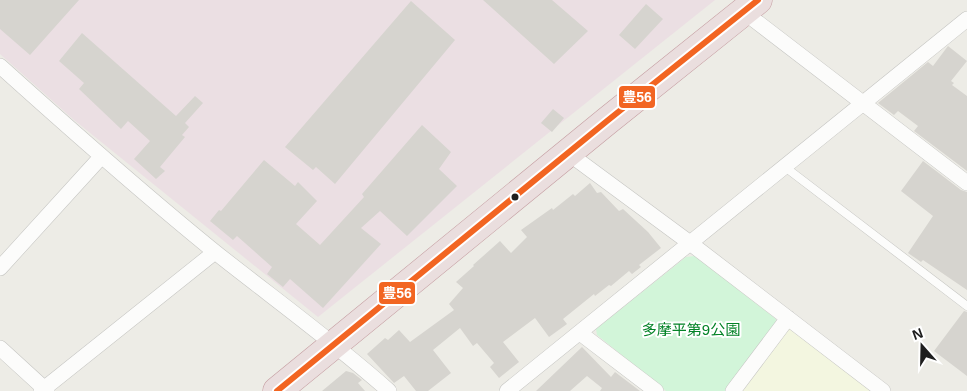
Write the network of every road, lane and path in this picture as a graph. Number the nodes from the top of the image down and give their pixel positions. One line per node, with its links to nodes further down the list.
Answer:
1 (751, 6): 4 (street); 5 (highway)
2 (967, 19): 4 (street)
3 (3, 74): 6 (street)
4 (863, 104): 7 (street); 8 (street)
5 (568, 153): 9 (street); 15 (highway)
6 (101, 157): 10 (street); 11 (street)
7 (785, 167): 9 (street); 12 (lane)
8 (967, 183)
9 (690, 243): 13 (street); 14 (street)
10 (215, 252): 15 (street); 17 (street)
11 (0, 268)
12 (967, 306)
13 (788, 318): 22 (street); 23 (street)
14 (580, 333): 20 (street); 21 (street)
15 (334, 344): 18 (highway); 19 (street)
16 (0, 348): 17 (street)
17 (44, 390)
18 (277, 391)
19 (389, 391)
20 (507, 391)
21 (656, 391)
22 (733, 391)
23 (883, 391)

